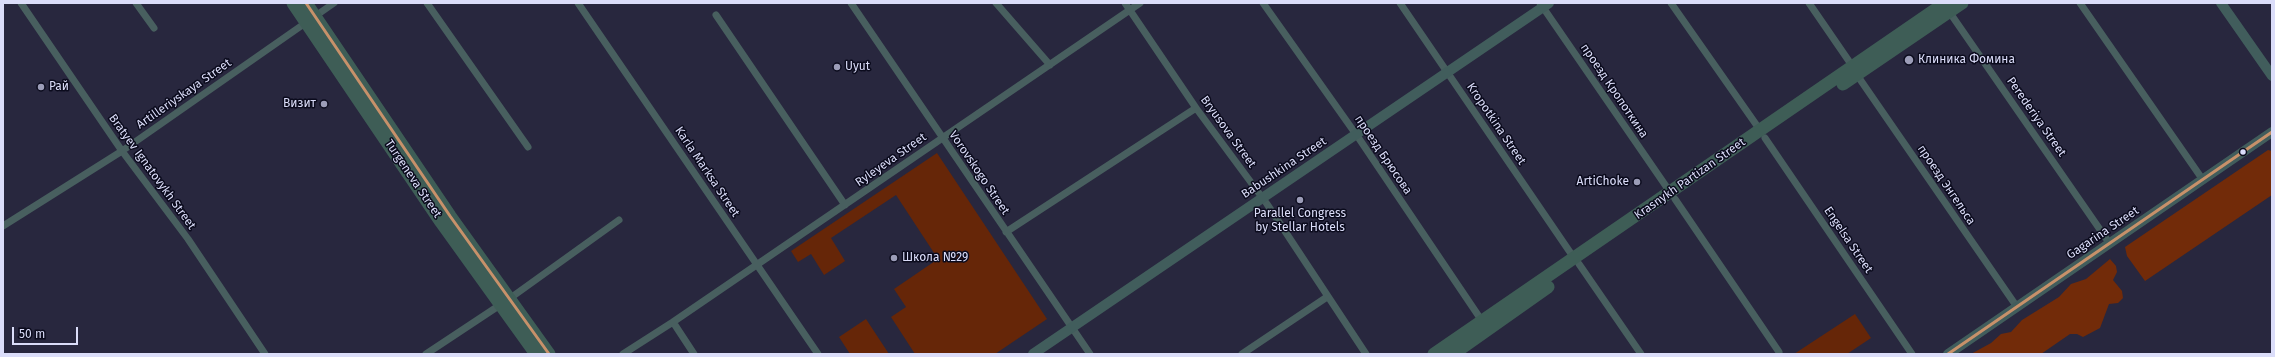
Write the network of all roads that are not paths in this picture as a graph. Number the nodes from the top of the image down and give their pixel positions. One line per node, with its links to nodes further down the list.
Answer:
1 (21, 3): 35 (street, Bratyev Ignatovykh Street)
2 (136, 3): 24 (street)
3 (293, 3): 23 (highway, Turgeneva Street)
4 (306, 3): 23 (highway, Turgeneva Street)
5 (334, 3): 23 (street, Artilleriyskaya Street)
6 (428, 3): 34 (street)
7 (578, 3): 45 (street, Karla Marksa Street)
8 (851, 3): 33 (street, Vorovskogo Street)
9 (996, 3): 25 (street)
10 (1125, 3): 21 (street, Bryusova Street)
11 (1140, 3): 21 (street, Ryleyeva Street)
12 (1263, 3): 31 (street, проезд Брюсова)
13 (1400, 3): 27 (street, Kropotkina Street)
14 (1671, 3): 32 (street, Engelsa Street)
15 (1809, 3): 26 (street, проезд Энгельса)
16 (1962, 3): 20 (highway, Krasnykh Partizan Street)
17 (2080, 3): 36 (street)
18 (2221, 3): 28 (street)
19 (1544, 4): 27 (street, Babushkina Street); 37 (street, проезд Кропоткина)
20 (1946, 5): 26 (highway, Krasnykh Partizan Street); 43 (street, Perederiya Street)
21 (1130, 10): 25 (street, Ryleyeva Street); 29 (street, Bryusova Street)
22 (716, 15): 39 (street)
23 (311, 19): 35 (street, Artilleriyskaya Street); 47 (highway, Turgeneva Street)
24 (154, 28)
25 (1050, 65): 33 (street, Ryleyeva Street)
26 (1855, 71): 32 (highway, Krasnykh Partizan Street); 48 (street, проезд Энгельса)
27 (1447, 72): 31 (street, Babushkina Street); 44 (street, Kropotkina Street)
28 (2272, 76)
29 (1196, 108): 38 (street, Bryusova Street); 42 (street)
30 (2272, 132): 36 (street, Gagarina Street)
31 (1356, 134): 38 (street, Babushkina Street); 49 (street, проезд Брюсова)
32 (1762, 134): 37 (highway, Krasnykh Partizan Street); 67 (street, Engelsa Street)
33 (942, 138): 39 (street, Ryleyeva Street); 42 (street, Vorovskogo Street)
34 (528, 147)
35 (122, 151): 41 (street, Artilleriyskaya Street); 53 (street, Bratyev Ignatovykh Street)
36 (2203, 180): 43 (street, Gagarina Street)
37 (1672, 196): 44 (highway, Krasnykh Partizan Street); 52 (street, проезд Кропоткина)
38 (1262, 198): 46 (street, Bryusova Street); 51 (street, Babushkina Street)
39 (845, 205): 45 (street, Ryleyeva Street)
40 (619, 220): 47 (street)
41 (3, 226)
42 (1006, 232): 51 (street, Vorovskogo Street)
43 (2110, 244): 48 (street, Gagarina Street)
44 (1577, 261): 49 (highway, Krasnykh Partizan Street); 65 (highway, Krasnykh Partizan Street); 66 (street, Kropotkina Street)
45 (757, 265): 50 (street, Ryleyeva Street); 59 (street, Karla Marksa Street)
46 (1327, 297): 62 (street); 63 (street, Bryusova Street)
47 (504, 302): 54 (street); 55 (highway, Turgeneva Street); 56 (highway, Turgeneva Street)
48 (2017, 307): 68 (street, Gagarina Street)
49 (1482, 321): 64 (highway, Krasnykh Partizan Street)
50 (673, 322): 57 (street, Ryleyeva Street); 58 (street)
51 (1072, 328): 60 (street, Babushkina Street); 61 (street, Vorovskogo Street)
52 (1779, 352)
53 (266, 354)
54 (426, 354)
55 (536, 354)
56 (549, 354)
57 (623, 354)
58 (694, 354)
59 (818, 354)
60 (1033, 354)
61 (1090, 354)
62 (1242, 354)
63 (1366, 354)
64 (1434, 354)
65 (1453, 354)
66 (1641, 354)
67 (1912, 354)
68 (1948, 354)

